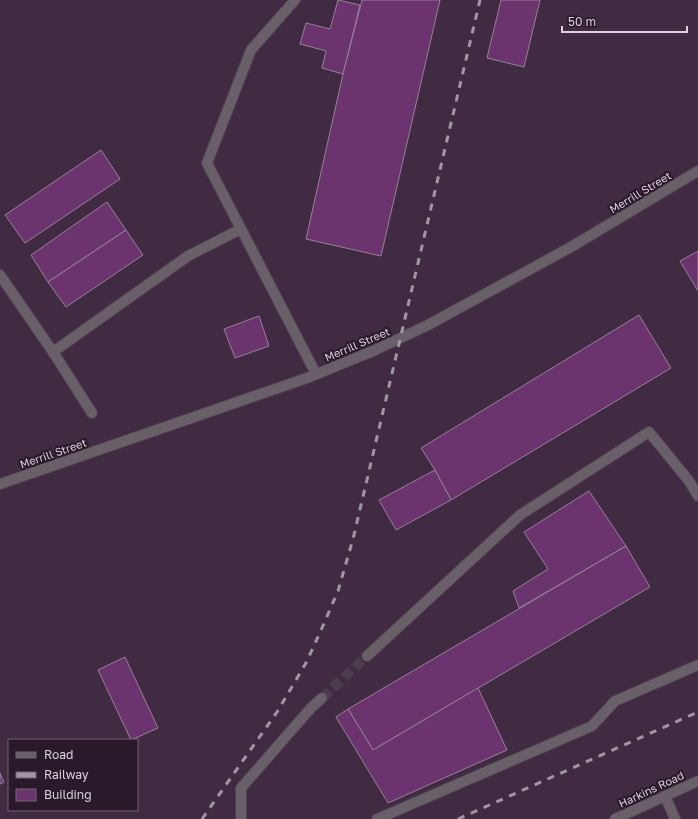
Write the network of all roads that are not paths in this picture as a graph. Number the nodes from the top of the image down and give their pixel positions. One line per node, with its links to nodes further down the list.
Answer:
1 (295, 0): 3 (street)
2 (698, 171): 6 (street, Merrill Street)
3 (241, 229): 5 (street); 6 (street)
4 (0, 275): 5 (street)
5 (53, 352): 7 (street)
6 (316, 374): 8 (street, Merrill Street)
7 (92, 413)
8 (0, 484)
9 (698, 496): 10 (street)
10 (367, 656)
11 (698, 665): 16 (street)
12 (322, 698): 15 (street)
13 (698, 781): 14 (street, Harkins Road)
14 (665, 796): 17 (street, Harkins Road); 18 (street)
15 (241, 819)
16 (378, 819)
17 (615, 819)
18 (675, 819)

